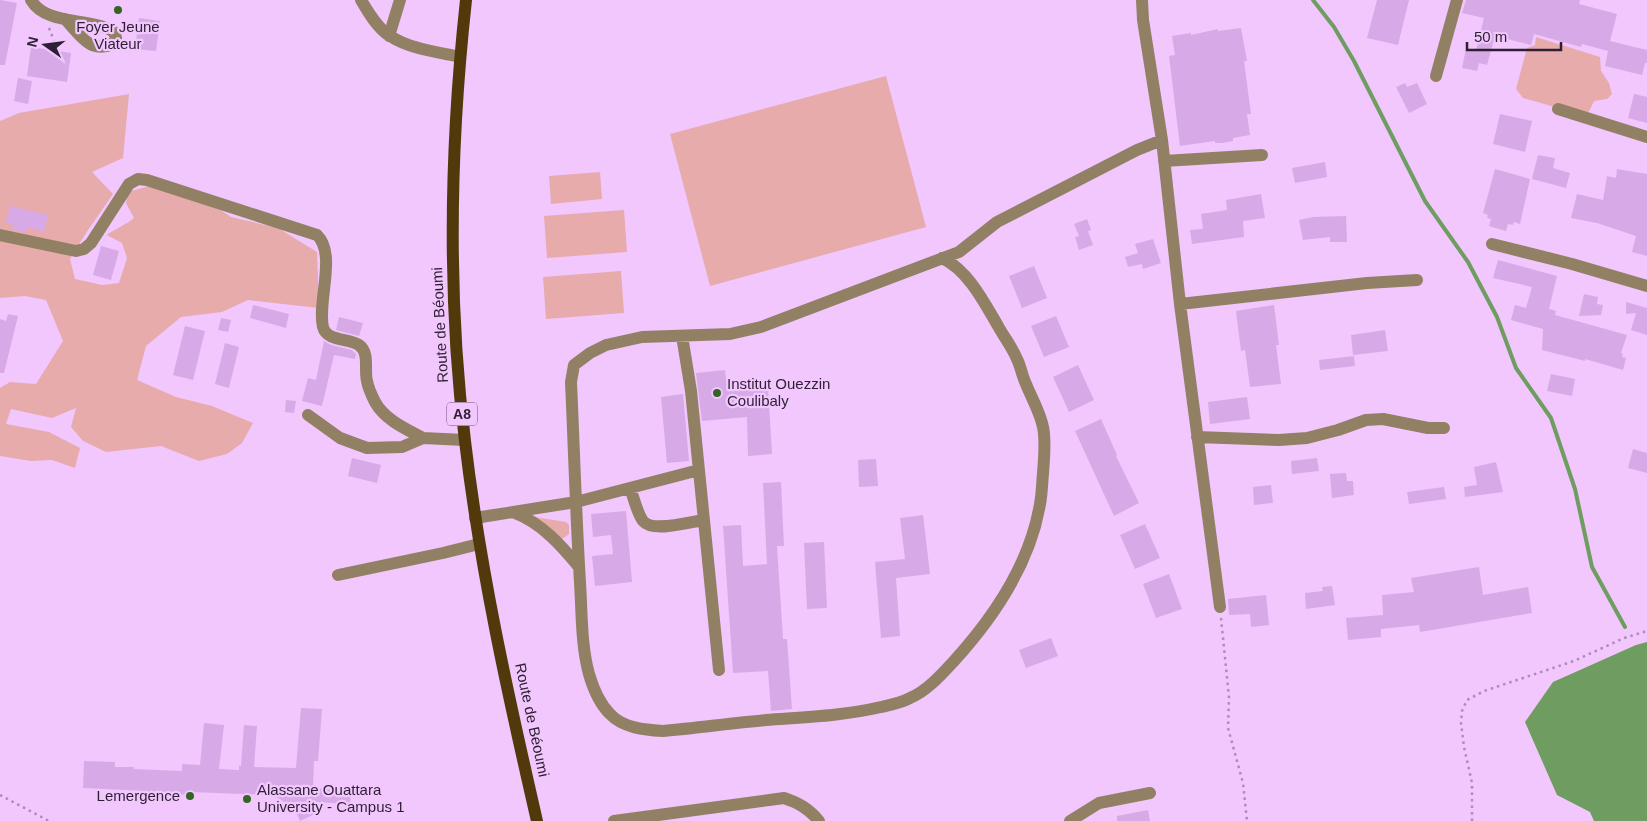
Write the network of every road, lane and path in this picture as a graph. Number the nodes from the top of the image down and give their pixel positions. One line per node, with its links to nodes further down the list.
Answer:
1 (31, 0): 7 (street)
2 (361, 0): 8 (street)
3 (400, 0): 8 (street)
4 (466, 0): 9 (main road, Route de Béoumi / A8)
5 (1142, 0): 13 (street)
6 (1457, 0): 10 (street)
7 (65, 19)
8 (389, 36): 9 (street)
9 (460, 57): 27 (main road, Route de Béoumi / A8)
10 (1436, 76)
11 (1558, 109): 12 (street)
12 (1647, 137)
13 (1162, 140): 15 (street); 18 (street)
14 (1262, 155): 15 (street)
15 (1164, 161): 21 (street)
16 (0, 235): 26 (street)
17 (1492, 244): 20 (street)
18 (942, 258): 22 (street); 35 (street)
19 (1416, 280): 21 (street)
20 (1647, 286)
21 (1180, 304): 25 (street)
22 (682, 336): 28 (street); 30 (street)
23 (308, 415): 26 (street)
24 (1444, 428): 25 (street)
25 (1197, 437): 37 (street)
26 (423, 438): 27 (street)
27 (464, 440): 32 (main road, Route de Béoumi / A8)
28 (699, 470): 29 (street); 33 (street)
29 (630, 488): 30 (street); 33 (street)
30 (576, 502): 31 (street); 35 (street)
31 (515, 513): 32 (street); 35 (street)
32 (475, 518): 34 (main road, Route de Béoumi / A8)
33 (704, 520): 39 (street)
34 (479, 544): 36 (street); 43 (main road, Route de Béoumi / A8)
35 (579, 567)
36 (338, 575)
37 (1220, 607): 47 (path)
38 (1647, 631): 48 (path)
39 (719, 670)
40 (1150, 793): 46 (street)
41 (0, 796): 42 (path)
42 (50, 821)
43 (537, 821)
44 (614, 821): 45 (street)
45 (819, 821)
46 (1070, 821)
47 (1247, 821)
48 (1472, 821)

